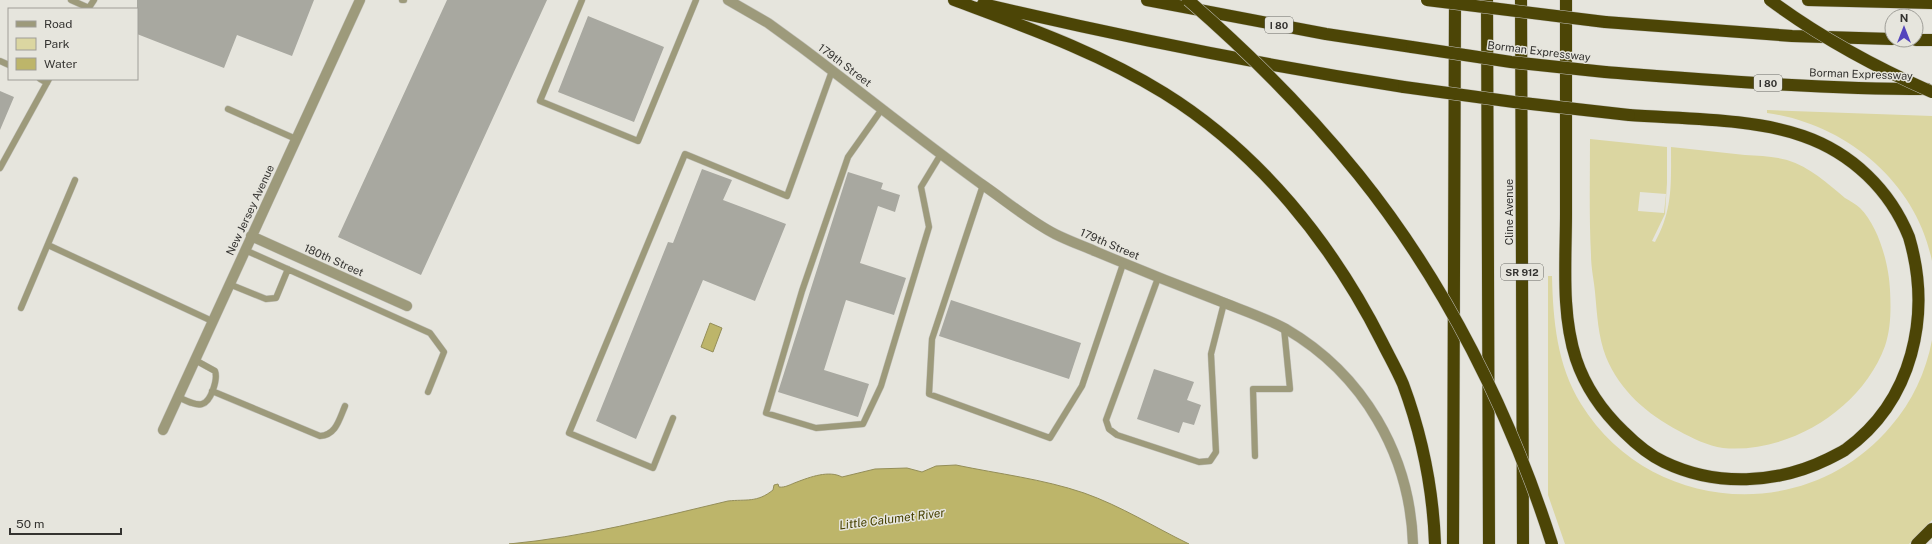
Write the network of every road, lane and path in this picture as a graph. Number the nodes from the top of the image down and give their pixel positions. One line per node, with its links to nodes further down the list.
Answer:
1 (71, 0): 18 (lane)
2 (360, 0): 25 (street, New Jersey Avenue)
3 (582, 0): 4 (lane)
4 (696, 0)
5 (728, 0): 20 (street, 179th Street)
6 (954, 0): 52 (highway)
7 (964, 0): 14 (highway, bridge)
8 (1147, 0): 22 (highway, Borman Expressway / I 80, bridge)
9 (1188, 0): 56 (highway, bridge)
10 (1427, 0): 19 (highway, bridge)
11 (1455, 0): 53 (highway)
12 (1487, 0): 54 (highway, Cline Avenue / SR 912)
13 (1521, 0): 55 (highway, Cline Avenue / SR 912)
14 (1566, 0)
15 (1770, 0): 22 (highway, bridge)
16 (1808, 0): 17 (highway)
17 (1932, 3)
18 (87, 8)
19 (1884, 39)
20 (832, 70): 24 (street, 179th Street); 47 (lane)
21 (48, 81): 27 (lane)
22 (1932, 91)
23 (228, 109): 25 (lane)
24 (882, 109): 26 (street, 179th Street); 26 (lane)
25 (296, 139): 30 (street, New Jersey Avenue)
26 (941, 154): 29 (street, 179th Street)
27 (0, 168)
28 (75, 180): 31 (lane)
29 (983, 185): 33 (street, 179th Street); 33 (lane)
30 (251, 236): 32 (street, New Jersey Avenue); 38 (street, 180th Street)
31 (48, 245): 39 (lane); 40 (lane)
32 (245, 250): 34 (lane); 36 (street, New Jersey Avenue)
33 (1123, 264): 35 (street, 179th Street)
34 (288, 269): 36 (lane); 44 (lane)
35 (1158, 278): 37 (street, 179th Street); 37 (lane)
36 (230, 284): 40 (street, New Jersey Avenue)
37 (1224, 303): 41 (street, 179th Street)
38 (407, 306)
39 (21, 308)
40 (212, 321): 42 (street, New Jersey Avenue)
41 (1284, 328): 49 (lane); 51 (street, 179th Street)
42 (195, 360): 43 (lane); 45 (street, New Jersey Avenue)
43 (212, 391): 45 (lane); 46 (lane)
44 (428, 392)
45 (178, 397): 48 (street, New Jersey Avenue)
46 (345, 406)
47 (673, 418)
48 (163, 430)
49 (1255, 456)
50 (1932, 529): 57 (highway)
51 (1413, 544)
52 (1435, 544)
53 (1453, 544)
54 (1489, 544)
55 (1523, 544)
56 (1552, 544)
57 (1917, 544)

